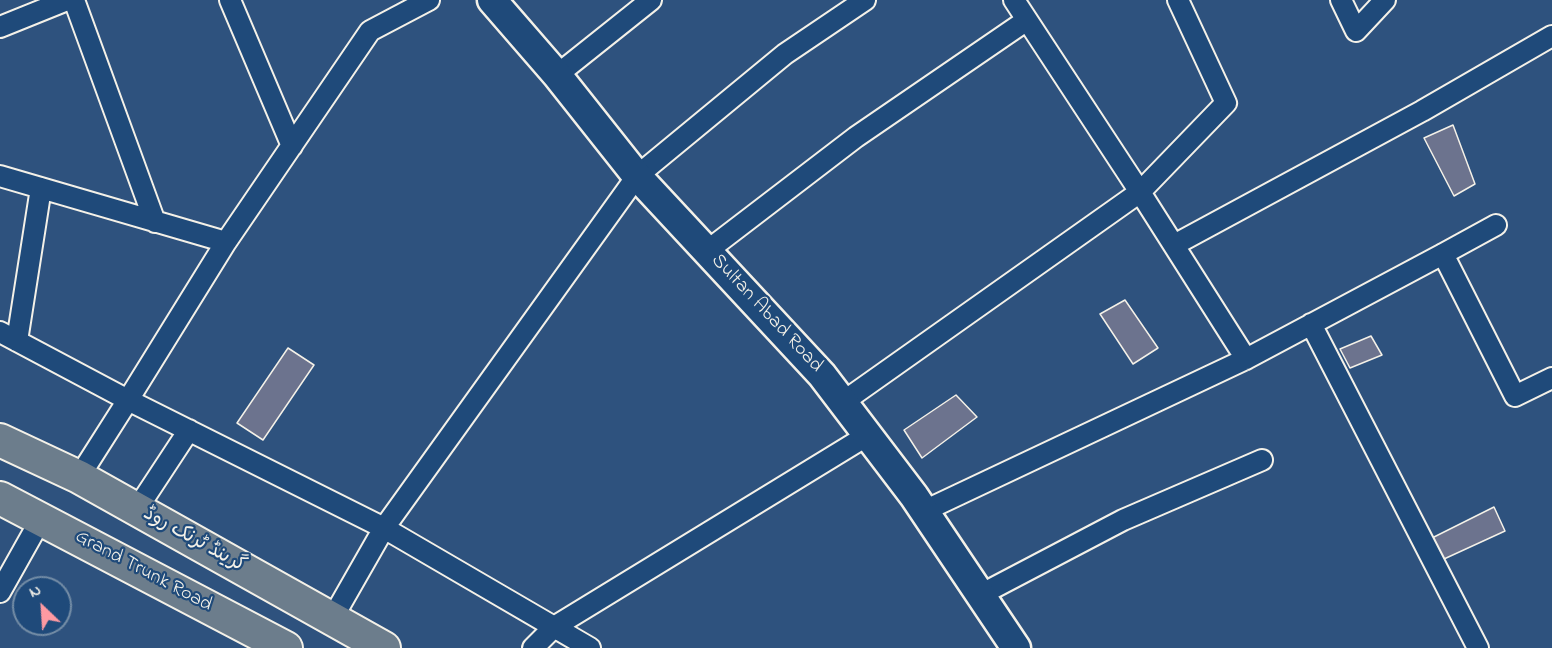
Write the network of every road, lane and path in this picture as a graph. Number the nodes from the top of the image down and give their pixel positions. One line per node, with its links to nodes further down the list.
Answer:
1 (67, 0): 13 (street)
2 (74, 0): 21 (street)
3 (230, 0): 16 (street)
4 (429, 0): 16 (street)
5 (492, 0): 15 (street, Sultan Abad Road)
6 (651, 0): 15 (street)
7 (865, 0): 18 (street)
8 (1014, 0): 12 (street)
9 (1178, 0): 20 (street)
10 (1341, 0): 11 (street)
11 (1385, 0)
12 (1027, 20): 20 (street); 25 (street)
13 (0, 27)
14 (1552, 36): 24 (street)
15 (557, 75): 18 (street, Sultan Abad Road)
16 (292, 146): 23 (street)
17 (0, 176): 19 (street)
18 (637, 176): 25 (street, Sultan Abad Road); 42 (street)
19 (41, 188): 21 (street); 28 (street)
20 (1140, 192): 24 (street); 32 (street)
21 (154, 222): 23 (street)
22 (1496, 225): 26 (street)
23 (226, 243): 31 (street)
24 (1174, 245): 29 (street)
25 (707, 250): 32 (street, Sultan Abad Road)
26 (1443, 254): 27 (street); 30 (street)
27 (1311, 324): 29 (street); 52 (street)
28 (9, 337): 31 (street)
29 (1246, 359): 40 (street)
30 (1552, 378)
31 (128, 400): 33 (street); 37 (street)
32 (843, 402): 34 (street, Sultan Abad Road)
33 (189, 430): 39 (street); 42 (street)
34 (868, 435): 40 (street, Sultan Abad Road); 46 (street)
35 (0, 440): 37 (main road, گرینڈ ٹرنک روڈ)
36 (1262, 460): 44 (street)
37 (79, 477): 39 (main road, گرینڈ ٹرنک روڈ)
38 (0, 498): 41 (main road, Grand Trunk Road)
39 (136, 509): 45 (main road, گرینڈ ٹرنک روڈ)
40 (924, 511): 44 (street, Sultan Abad Road)
41 (41, 519): 43 (street); 47 (main road, Grand Trunk Road)
42 (384, 528): 45 (street); 46 (street)
43 (0, 592)
44 (980, 595): 51 (street, Sultan Abad Road)
45 (332, 619): 48 (main road, گرینڈ ٹرنک روڈ)
46 (555, 627): 49 (street); 50 (street)
47 (286, 648)
48 (384, 648)
49 (533, 648)
50 (590, 648)
51 (1016, 648)
52 (1478, 648)

